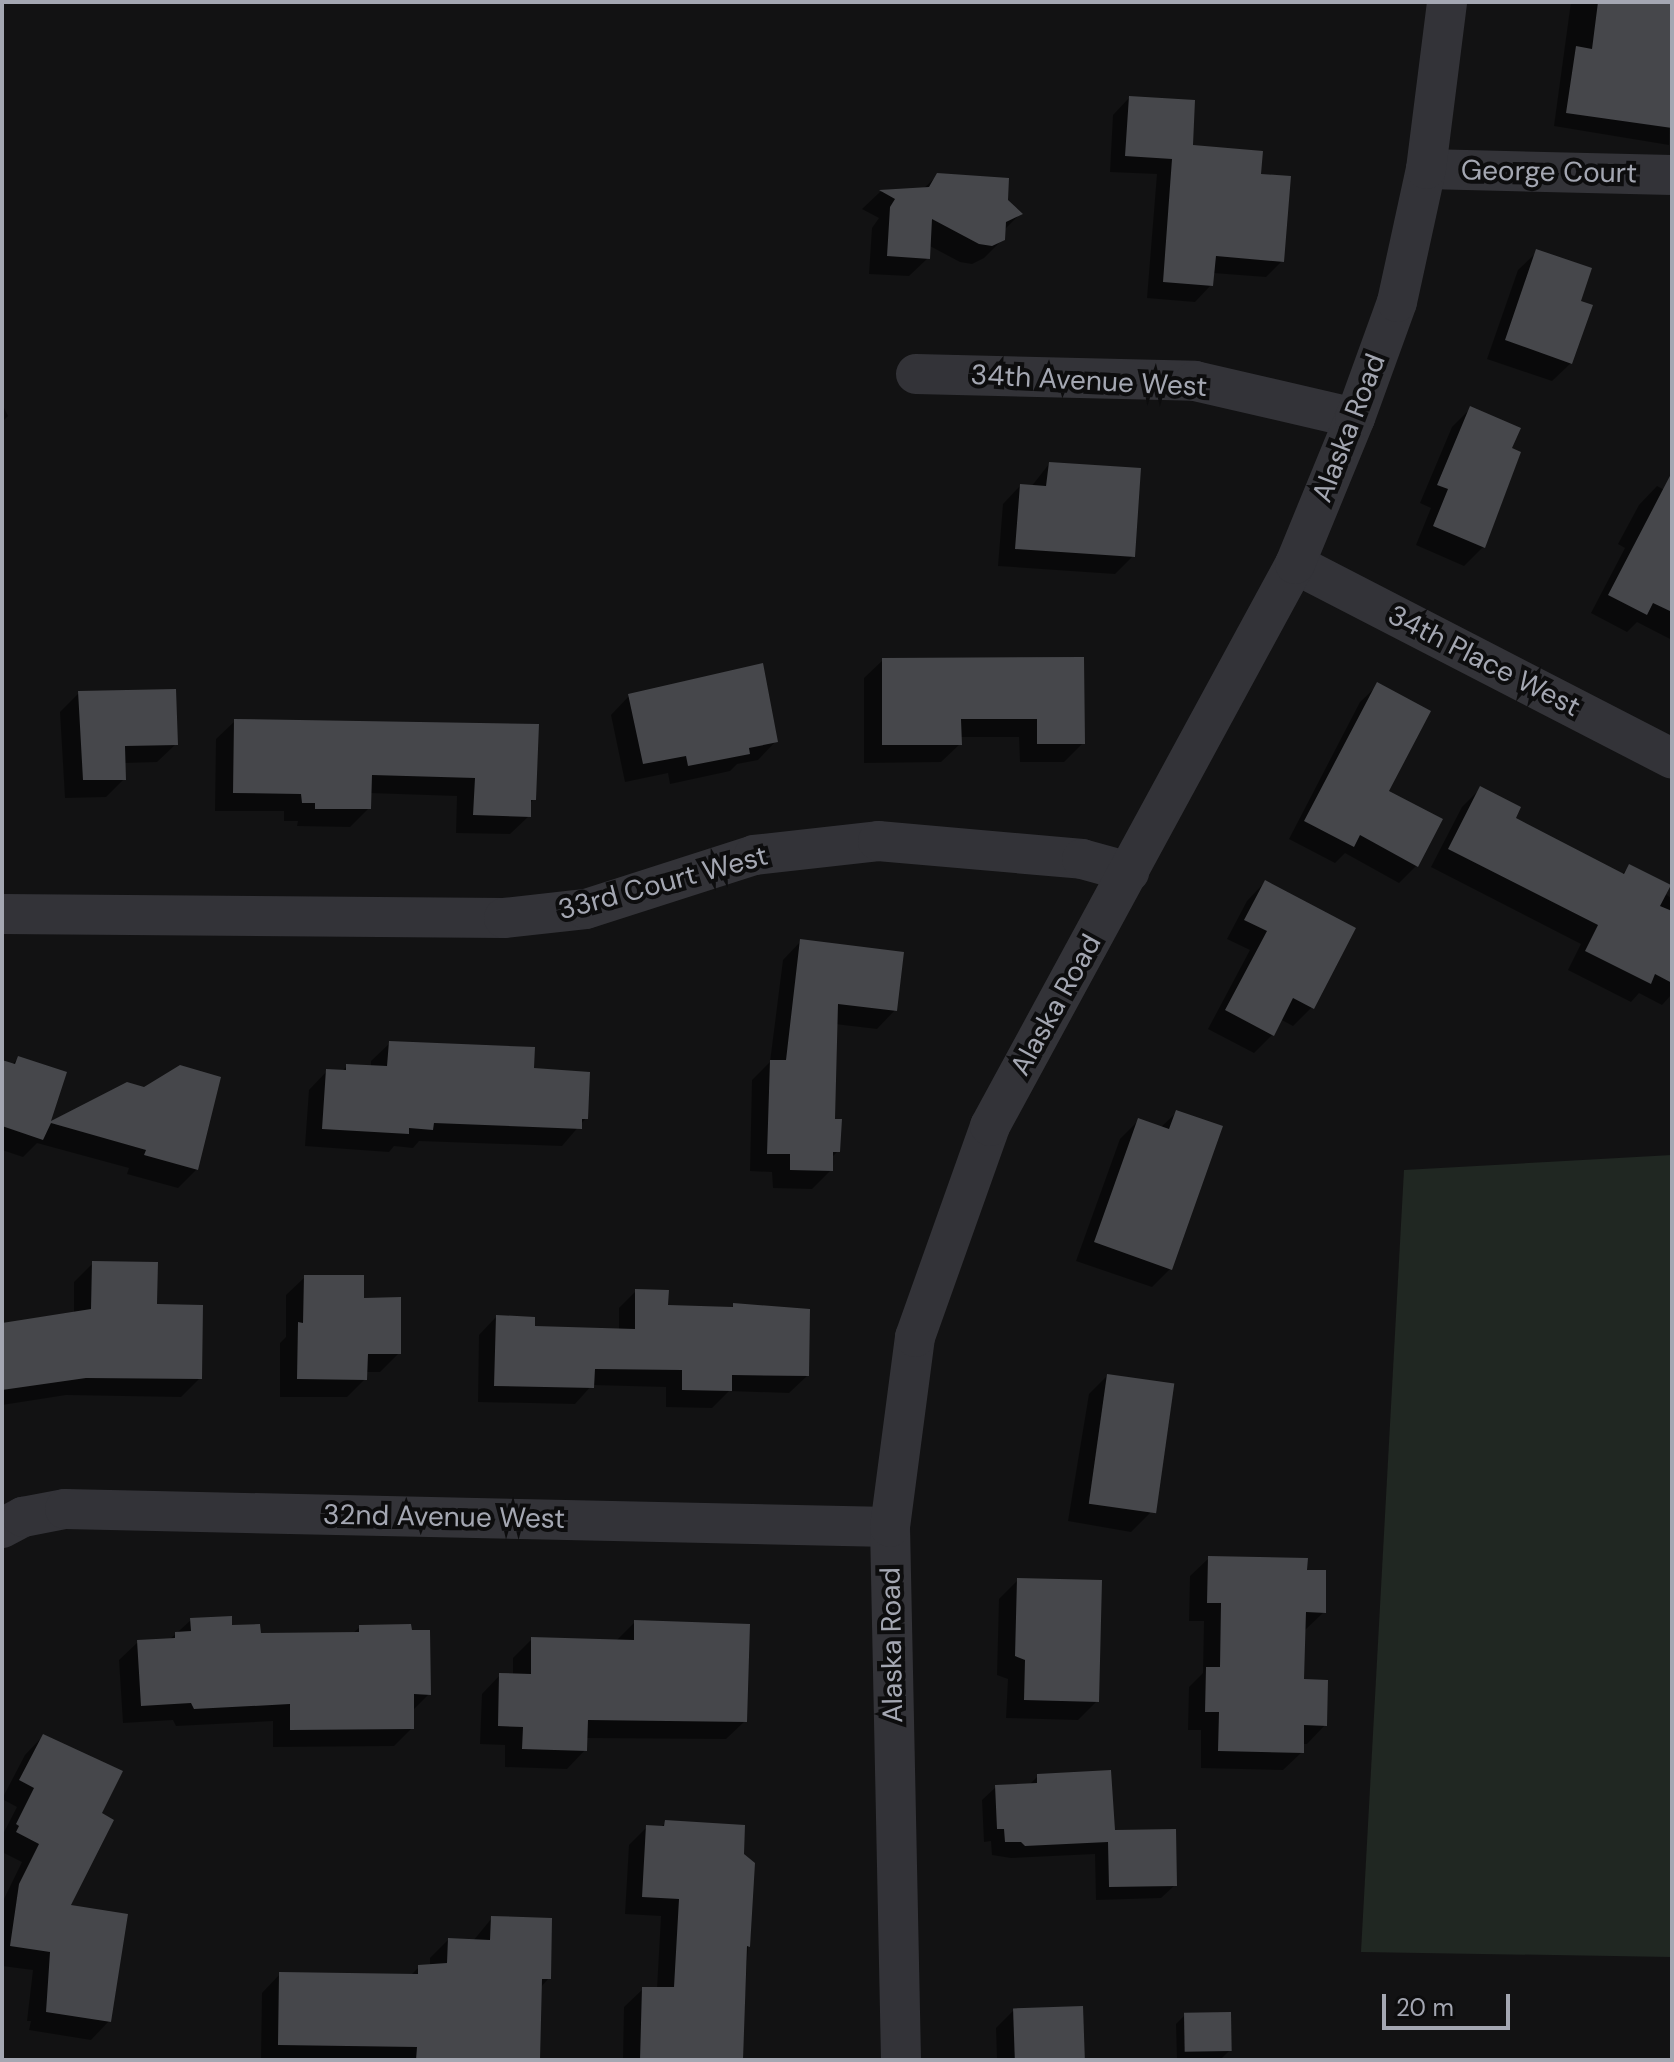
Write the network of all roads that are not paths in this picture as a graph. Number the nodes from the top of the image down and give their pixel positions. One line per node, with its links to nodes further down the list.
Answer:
1 (1447, 2): 2 (street, Alaska Road)
2 (1426, 169): 3 (street, George Court); 5 (street, Alaska Road)
3 (1672, 175)
4 (916, 374): 5 (street, 34th Avenue West)
5 (1355, 418): 6 (street, Alaska Road)
6 (1295, 564): 7 (street, 34th Place West); 8 (street, Alaska Road)
7 (1672, 759)
8 (1129, 872): 9 (street, 33rd Court West); 10 (street, Alaska Road)
9 (2, 914)
10 (890, 1527): 11 (street, 32nd Avenue West); 12 (street, Alaska Road)
11 (2, 1528)
12 (901, 2060)

